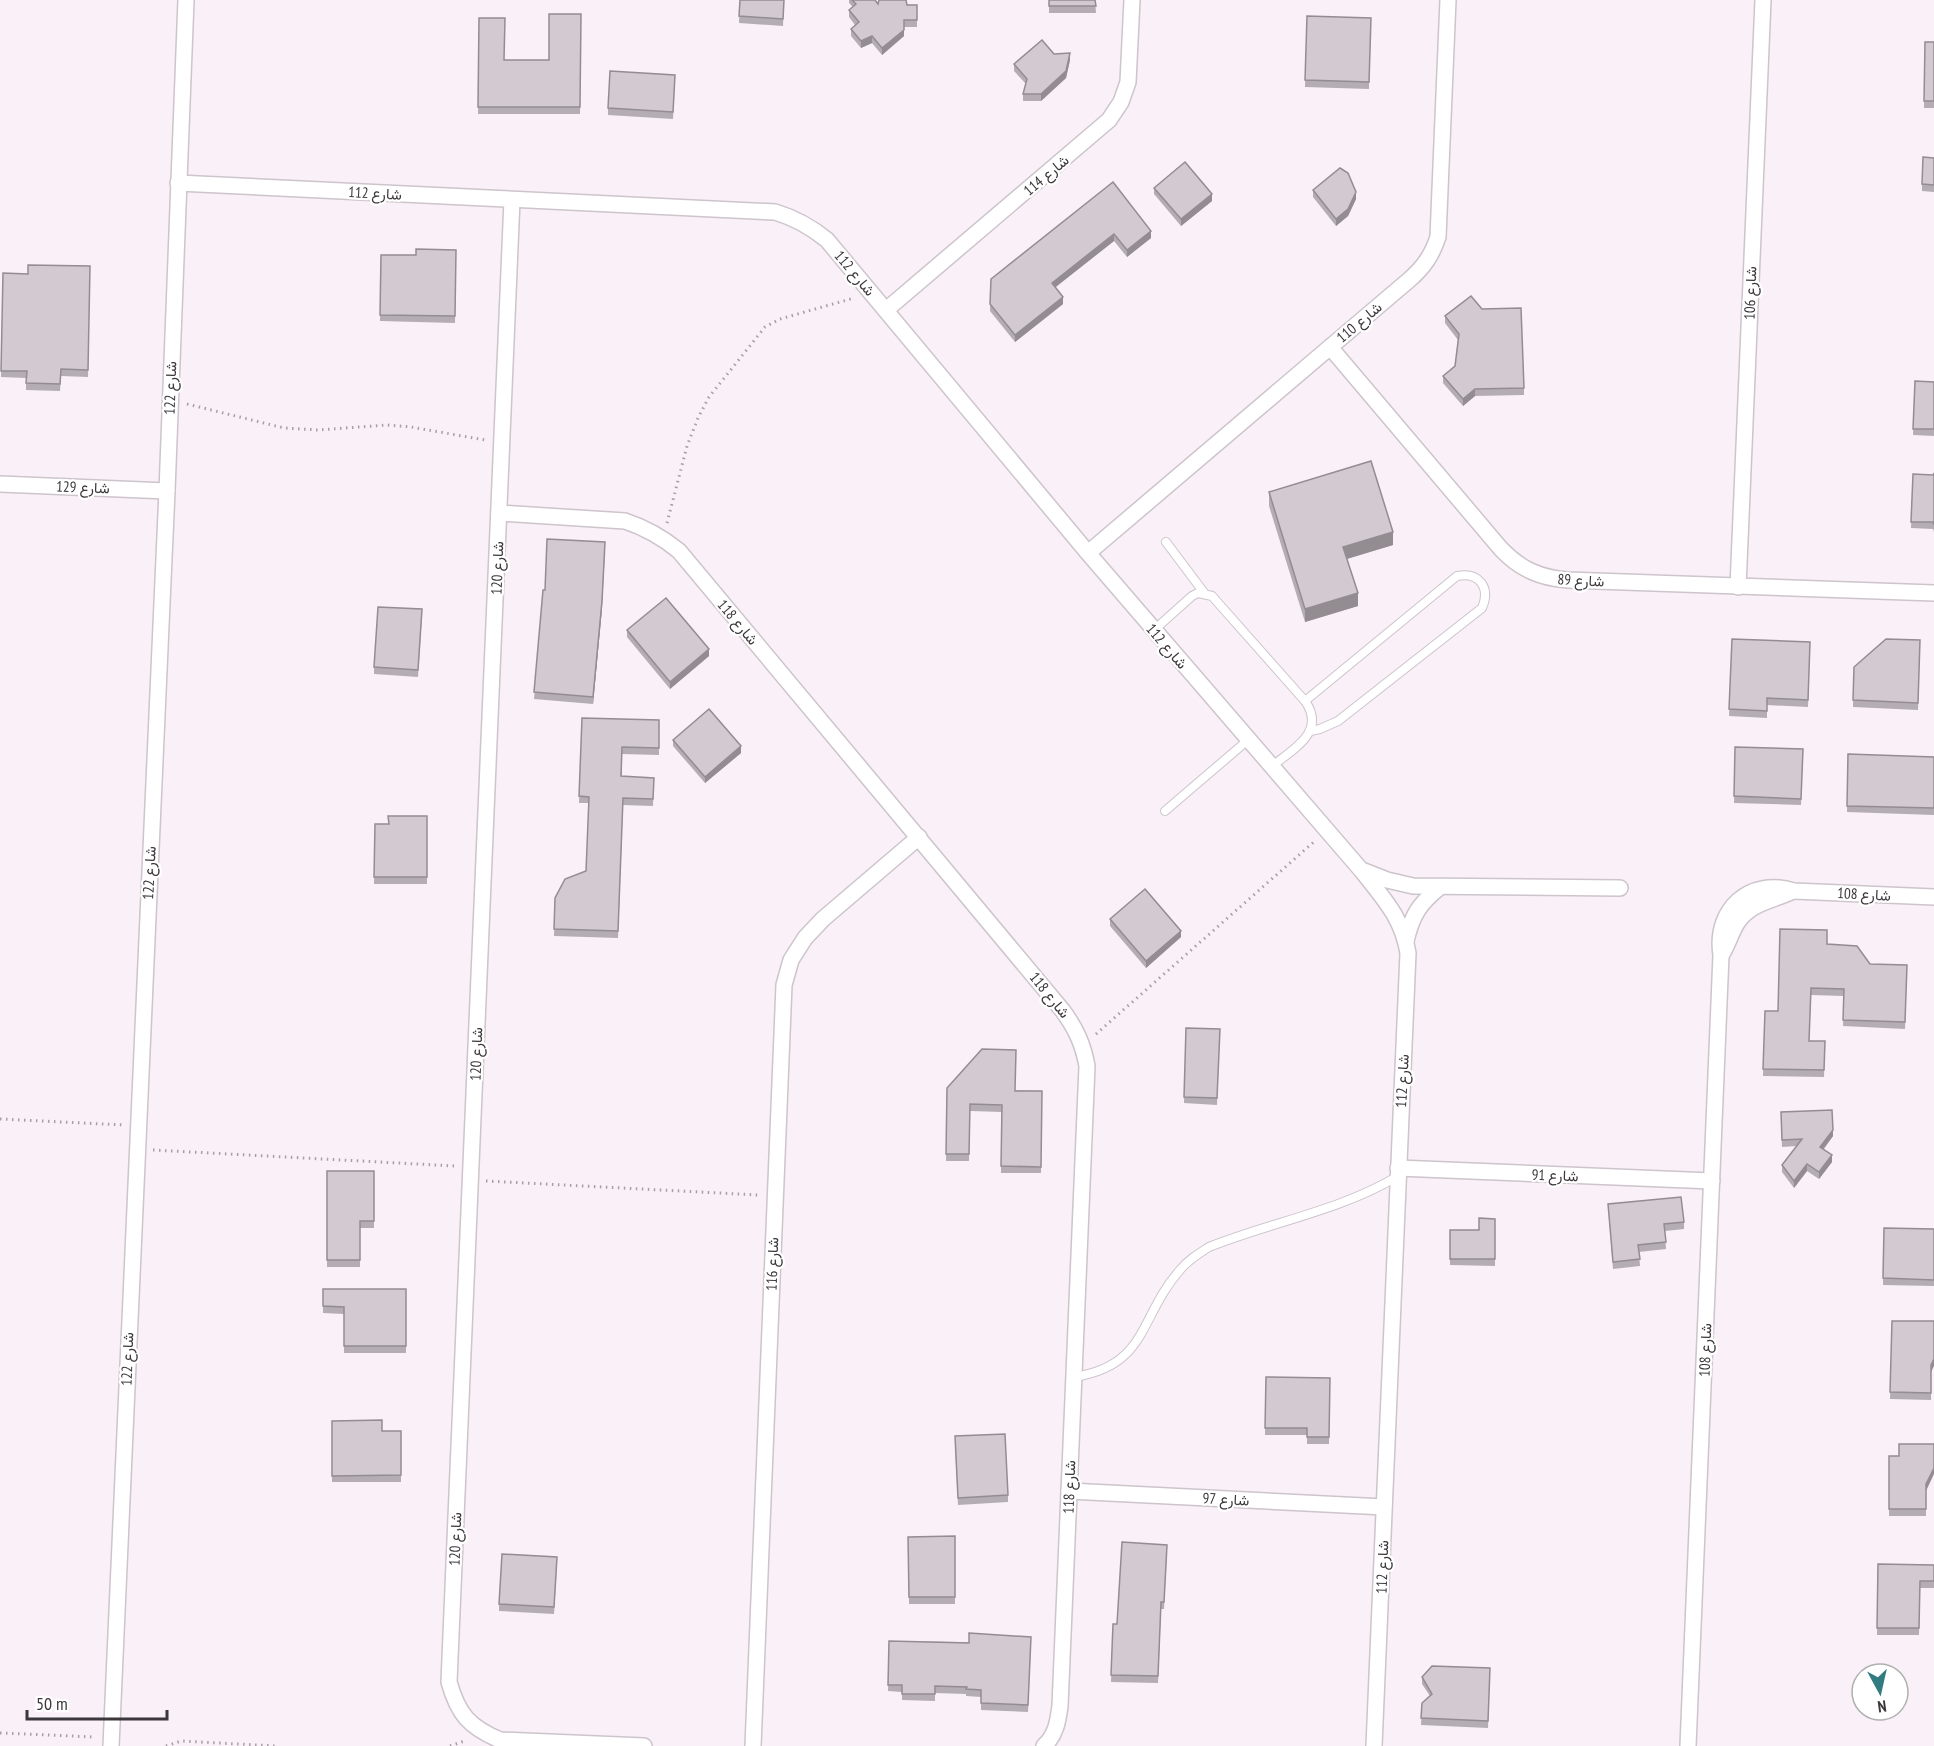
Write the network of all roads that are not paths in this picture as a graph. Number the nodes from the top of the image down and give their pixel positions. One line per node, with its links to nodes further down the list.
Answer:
1 (186, 0): 5 (street, شارع 122)
2 (1132, 0): 7 (street, شارع 114)
3 (1448, 0): 8 (street, شارع 110)
4 (1763, 0): 14 (street, شارع 106)
5 (178, 183): 6 (street, شارع 112); 10 (street, شارع 122)
6 (512, 200): 7 (street, شارع 112); 11 (street, شارع 120)
7 (886, 310): 13 (street, شارع 112)
8 (1330, 347): 13 (street, شارع 110); 14 (street, شارع 89)
9 (0, 484): 10 (street, شارع 129)
10 (167, 491): 34 (street, شارع 122)
11 (499, 513): 23 (street, شارع 118); 35 (street, شارع 120)
12 (1166, 542): 16 (lane)
13 (1088, 553): 17 (street, شارع 112)
14 (1738, 586): 15 (street, شارع 89)
15 (1934, 593)
16 (1205, 594): 17 (lane); 18 (lane)
17 (1154, 630): 20 (street, شارع 112)
18 (1305, 701): 19 (lane); 19 (lane)
19 (1310, 731): 21 (lane)
20 (1248, 740): 21 (street, شارع 112); 22 (lane)
21 (1271, 767): 24 (street, شارع 112)
22 (1165, 810)
23 (919, 837): 31 (street, شارع 118); 36 (street, شارع 116)
24 (1362, 871): 25 (street); 28 (street, شارع 112)
25 (1440, 887): 26 (street); 28 (street)
26 (1620, 888)
27 (1934, 897): 30 (street, شارع 108)
28 (1406, 940): 29 (street, شارع 112)
29 (1398, 1172): 30 (street, شارع 91); 31 (lane); 33 (street, شارع 112)
30 (1712, 1181): 39 (street, شارع 108)
31 (1074, 1377): 32 (street, شارع 118)
32 (1069, 1491): 33 (street, شارع 97); 37 (street, شارع 118)
33 (1384, 1507): 38 (street, شارع 112)
34 (111, 1742)
35 (644, 1746)
36 (753, 1746)
37 (1044, 1746)
38 (1374, 1746)
39 (1688, 1746)

